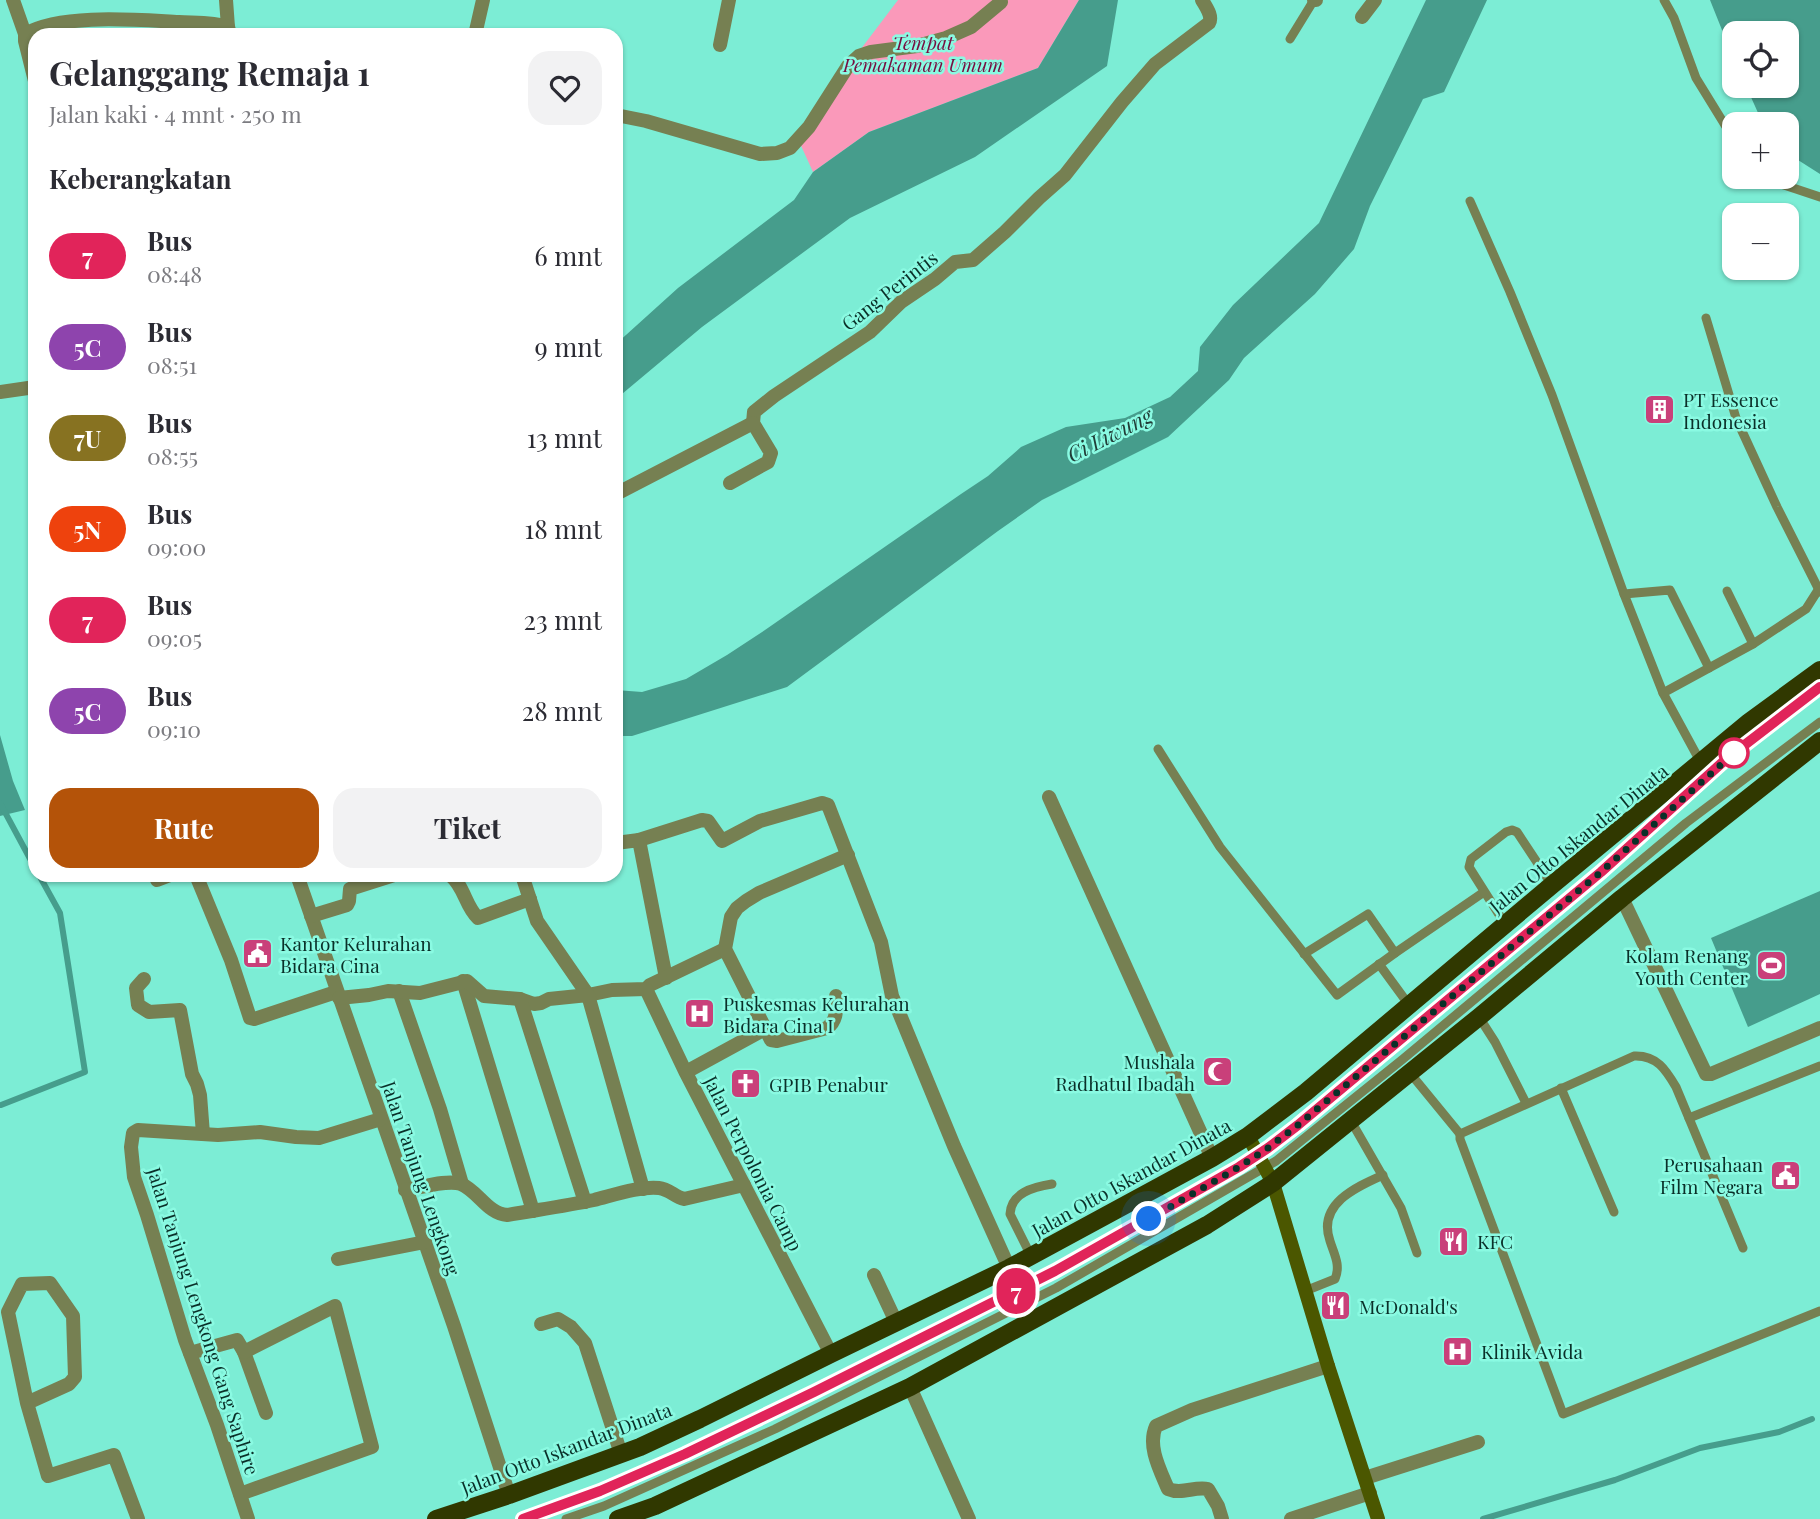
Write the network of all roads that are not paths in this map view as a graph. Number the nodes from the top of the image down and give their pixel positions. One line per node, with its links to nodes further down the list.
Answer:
1 (13, 0): 16 (street)
2 (226, 0): 13 (street)
3 (483, 0): 14 (street)
4 (729, 0): 18 (street)
5 (1202, 0): 28 (street, Gang Perintis)
6 (1315, 0): 17 (lane)
7 (1375, 0): 10 (street)
8 (1664, 0): 21 (lane)
9 (1001, 2): 20 (street)
10 (1362, 17)
11 (40, 28): 12 (street)
12 (223, 28)
13 (229, 28)
14 (477, 28)
15 (28, 32): 16 (street)
16 (25, 34): 19 (street)
17 (1290, 39)
18 (720, 46)
19 (28, 53)
20 (623, 116)
21 (1722, 120)
22 (1796, 189): 23 (lane)
23 (1820, 197)
24 (1470, 201): 33 (lane)
25 (1706, 317): 31 (lane)
26 (28, 388): 27 (street)
27 (0, 392)
28 (753, 423): 29 (street); 30 (street)
29 (730, 483)
30 (623, 490)
31 (1820, 589): 34 (lane)
32 (1727, 591): 34 (lane)
33 (1624, 594): 35 (lane); 38 (lane)
34 (1753, 643): 35 (lane)
35 (1709, 668): 38 (lane)
36 (1820, 670): 42 (main road, Jalan Otto Iskandar Dinata)
37 (1820, 687): 87 (lane)
38 (1662, 693): 42 (lane)
39 (1820, 722): 87 (lane)
40 (1820, 741): 54 (main road)
41 (1158, 749): 60 (lane)
42 (1701, 764): 52 (main road, Jalan Otto Iskandar Dinata)
43 (1049, 797): 86 (street)
44 (639, 840): 45 (street); 46 (street); 62 (street)
45 (623, 842)
46 (848, 855): 58 (street); 102 (street)
47 (199, 882): 67 (street)
48 (299, 882): 56 (street, Jalan Tanjung Lengkong)
49 (371, 882): 56 (street)
50 (458, 882): 55 (street)
51 (524, 882): 55 (street)
52 (1552, 885): 53 (lane); 57 (main road, Jalan Otto Iskandar Dinata)
53 (1485, 892): 57 (lane); 59 (lane)
54 (1622, 898): 72 (main road); 73 (street)
55 (530, 899): 68 (street)
56 (311, 916): 67 (street, Jalan Tanjung Lengkong)
57 (1506, 924): 71 (main road, Jalan Otto Iskandar Dinata)
58 (725, 949): 62 (street); 74 (street)
59 (1395, 953): 60 (lane); 61 (lane)
60 (1304, 954): 61 (lane)
61 (1379, 964): 71 (lane)
62 (666, 978): 65 (street)
63 (144, 979): 83 (street)
64 (463, 981): 66 (street); 70 (street); 95 (street)
65 (646, 989): 68 (street); 76 (street, Jalan Perpolonia Camp)
66 (399, 991): 67 (street); 89 (street)
67 (338, 995): 81 (street, Jalan Tanjung Lengkong)
68 (588, 995): 70 (street); 92 (street)
69 (836, 996): 74 (street)
70 (520, 999): 94 (street)
71 (1409, 1005): 85 (main road, Jalan Otto Iskandar Dinata)
72 (1479, 1017): 77 (main road); 79 (lane)
73 (1820, 1028)
74 (765, 1029): 76 (street)
75 (1820, 1066): 80 (lane)
76 (686, 1072): 91 (street, Jalan Perpolonia Camp)
77 (1410, 1073): 82 (main road); 84 (lane)
78 (1561, 1088): 79 (lane); 80 (lane); 96 (lane)
79 (1526, 1103): 84 (lane)
80 (1689, 1118): 98 (lane)
81 (381, 1119): 83 (street, Jalan Tanjung Lengkong Gang Saphire); 93 (street, Jalan Tanjung Lengkong)
82 (1350, 1121): 87 (main road); 88 (lane)
83 (203, 1134): 109 (street, Jalan Tanjung Lengkong Gang Saphire)
84 (1460, 1134): 105 (lane)
85 (1248, 1136): 86 (main road, Jalan Otto Iskandar Dinata); 87 (street)
86 (1212, 1158): 100 (main road, Jalan Otto Iskandar Dinata)
87 (1265, 1169): 104 (street); 112 (main road); 125 (lane); 126 (lane)
88 (1383, 1175): 99 (lane); 104 (lane)
89 (462, 1184): 93 (street); 95 (street)
90 (1052, 1184): 100 (lane)
91 (744, 1185): 92 (street); 110 (street, Jalan Perpolonia Camp)
92 (643, 1189): 94 (street)
93 (405, 1190): 97 (street, Jalan Tanjung Lengkong)
94 (585, 1202): 95 (street)
95 (533, 1211)
96 (1614, 1212)
97 (425, 1242): 101 (street); 120 (street, Jalan Tanjung Lengkong)
98 (1743, 1248)
99 (1417, 1253)
100 (1031, 1256): 102 (main road, Jalan Otto Iskandar Dinata)
101 (338, 1259)
102 (1009, 1268): 106 (main road, Jalan Otto Iskandar Dinata)
103 (874, 1275): 106 (street)
104 (1305, 1291): 111 (street)
105 (1820, 1311)
106 (896, 1322): 110 (main road, Jalan Otto Iskandar Dinata)
107 (541, 1324): 116 (street)
108 (244, 1352): 109 (street); 114 (street); 119 (street)
109 (190, 1353): 119 (street, Jalan Tanjung Lengkong Gang Saphire)
110 (831, 1353): 116 (main road, Jalan Otto Iskandar Dinata)
111 (1328, 1366): 117 (street); 129 (street)
112 (910, 1387): 127 (main road); 128 (street)
113 (27, 1403): 113 (street); 122 (street)
114 (266, 1413)
115 (1478, 1442): 117 (street)
116 (621, 1454): 120 (main road, Jalan Otto Iskandar Dinata)
117 (1365, 1478): 118 (street)
118 (1370, 1493): 121 (street); 130 (street)
119 (240, 1494): 123 (street, Jalan Tanjung Lengkong Gang Saphire)
120 (509, 1495): 124 (main road, Jalan Otto Iskandar Dinata)
121 (1377, 1514)
122 (138, 1519)
123 (248, 1519)
124 (436, 1519)
125 (523, 1519)
126 (566, 1519)
127 (618, 1519)
128 (969, 1519)
129 (1222, 1519)
130 (1291, 1519)

